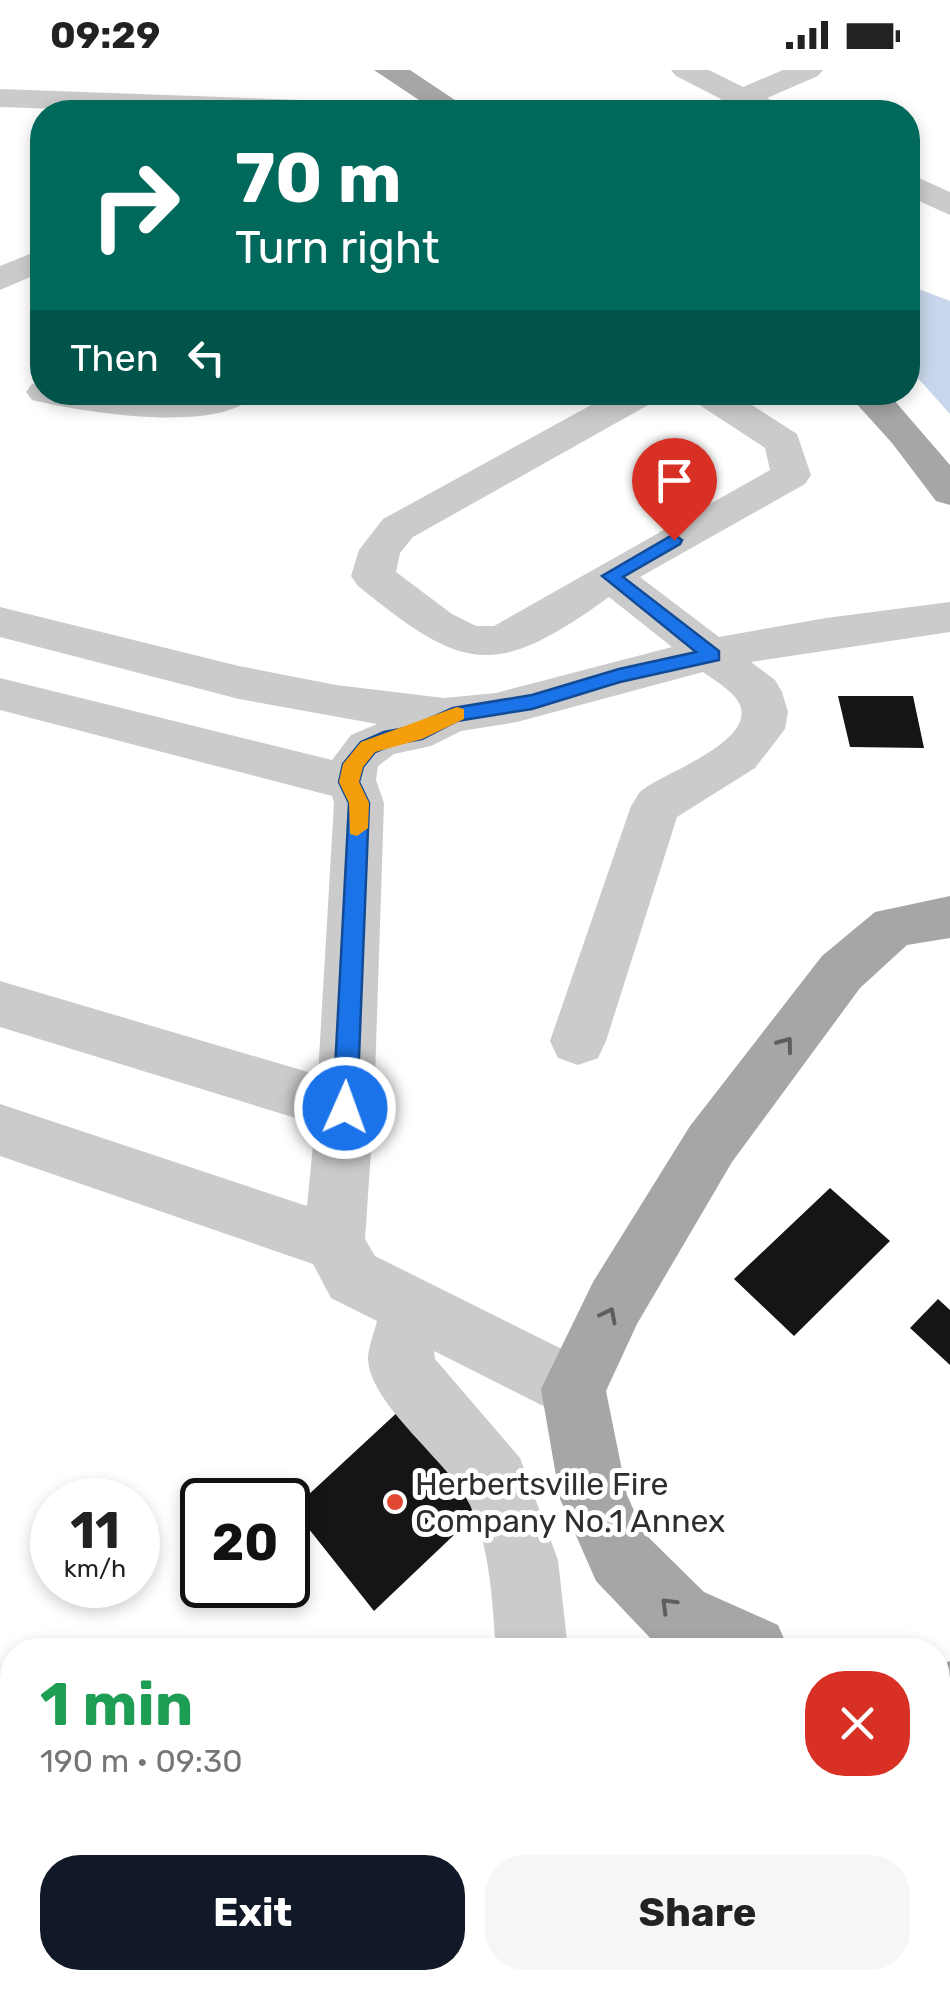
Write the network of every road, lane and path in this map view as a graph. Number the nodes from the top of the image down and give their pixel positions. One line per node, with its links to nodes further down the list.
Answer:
1 (16, 70): 5 (street)
2 (389, 70): 7 (main road)
3 (686, 70): 8 (street)
4 (808, 70): 9 (street)
5 (0, 94): 6 (street)
6 (124, 100)
7 (438, 100)
8 (726, 100)
9 (744, 100)
10 (920, 189): 11 (street)
11 (950, 205)
12 (30, 264): 13 (street)
13 (0, 279)
14 (116, 405): 15 (street)
15 (193, 405)
16 (620, 405): 20 (street)
17 (726, 405): 20 (street)
18 (878, 405): 19 (main road)
19 (950, 492)
20 (610, 576): 23 (street)
21 (950, 617): 23 (street)
22 (0, 622): 25 (street)
23 (712, 656): 25 (street); 29 (street)
24 (0, 694): 26 (street)
25 (453, 715): 26 (street)
26 (349, 782): 30 (street)
27 (950, 917): 34 (main road, one-way to 27)
28 (0, 1004): 30 (street)
29 (578, 1040)
30 (345, 1108): 32 (street)
31 (0, 1130): 32 (street)
32 (334, 1243): 33 (street)
33 (411, 1306): 34 (street); 35 (street)
34 (573, 1389): 36 (main road, one-way to 34)
35 (531, 1638)
36 (721, 1638)

